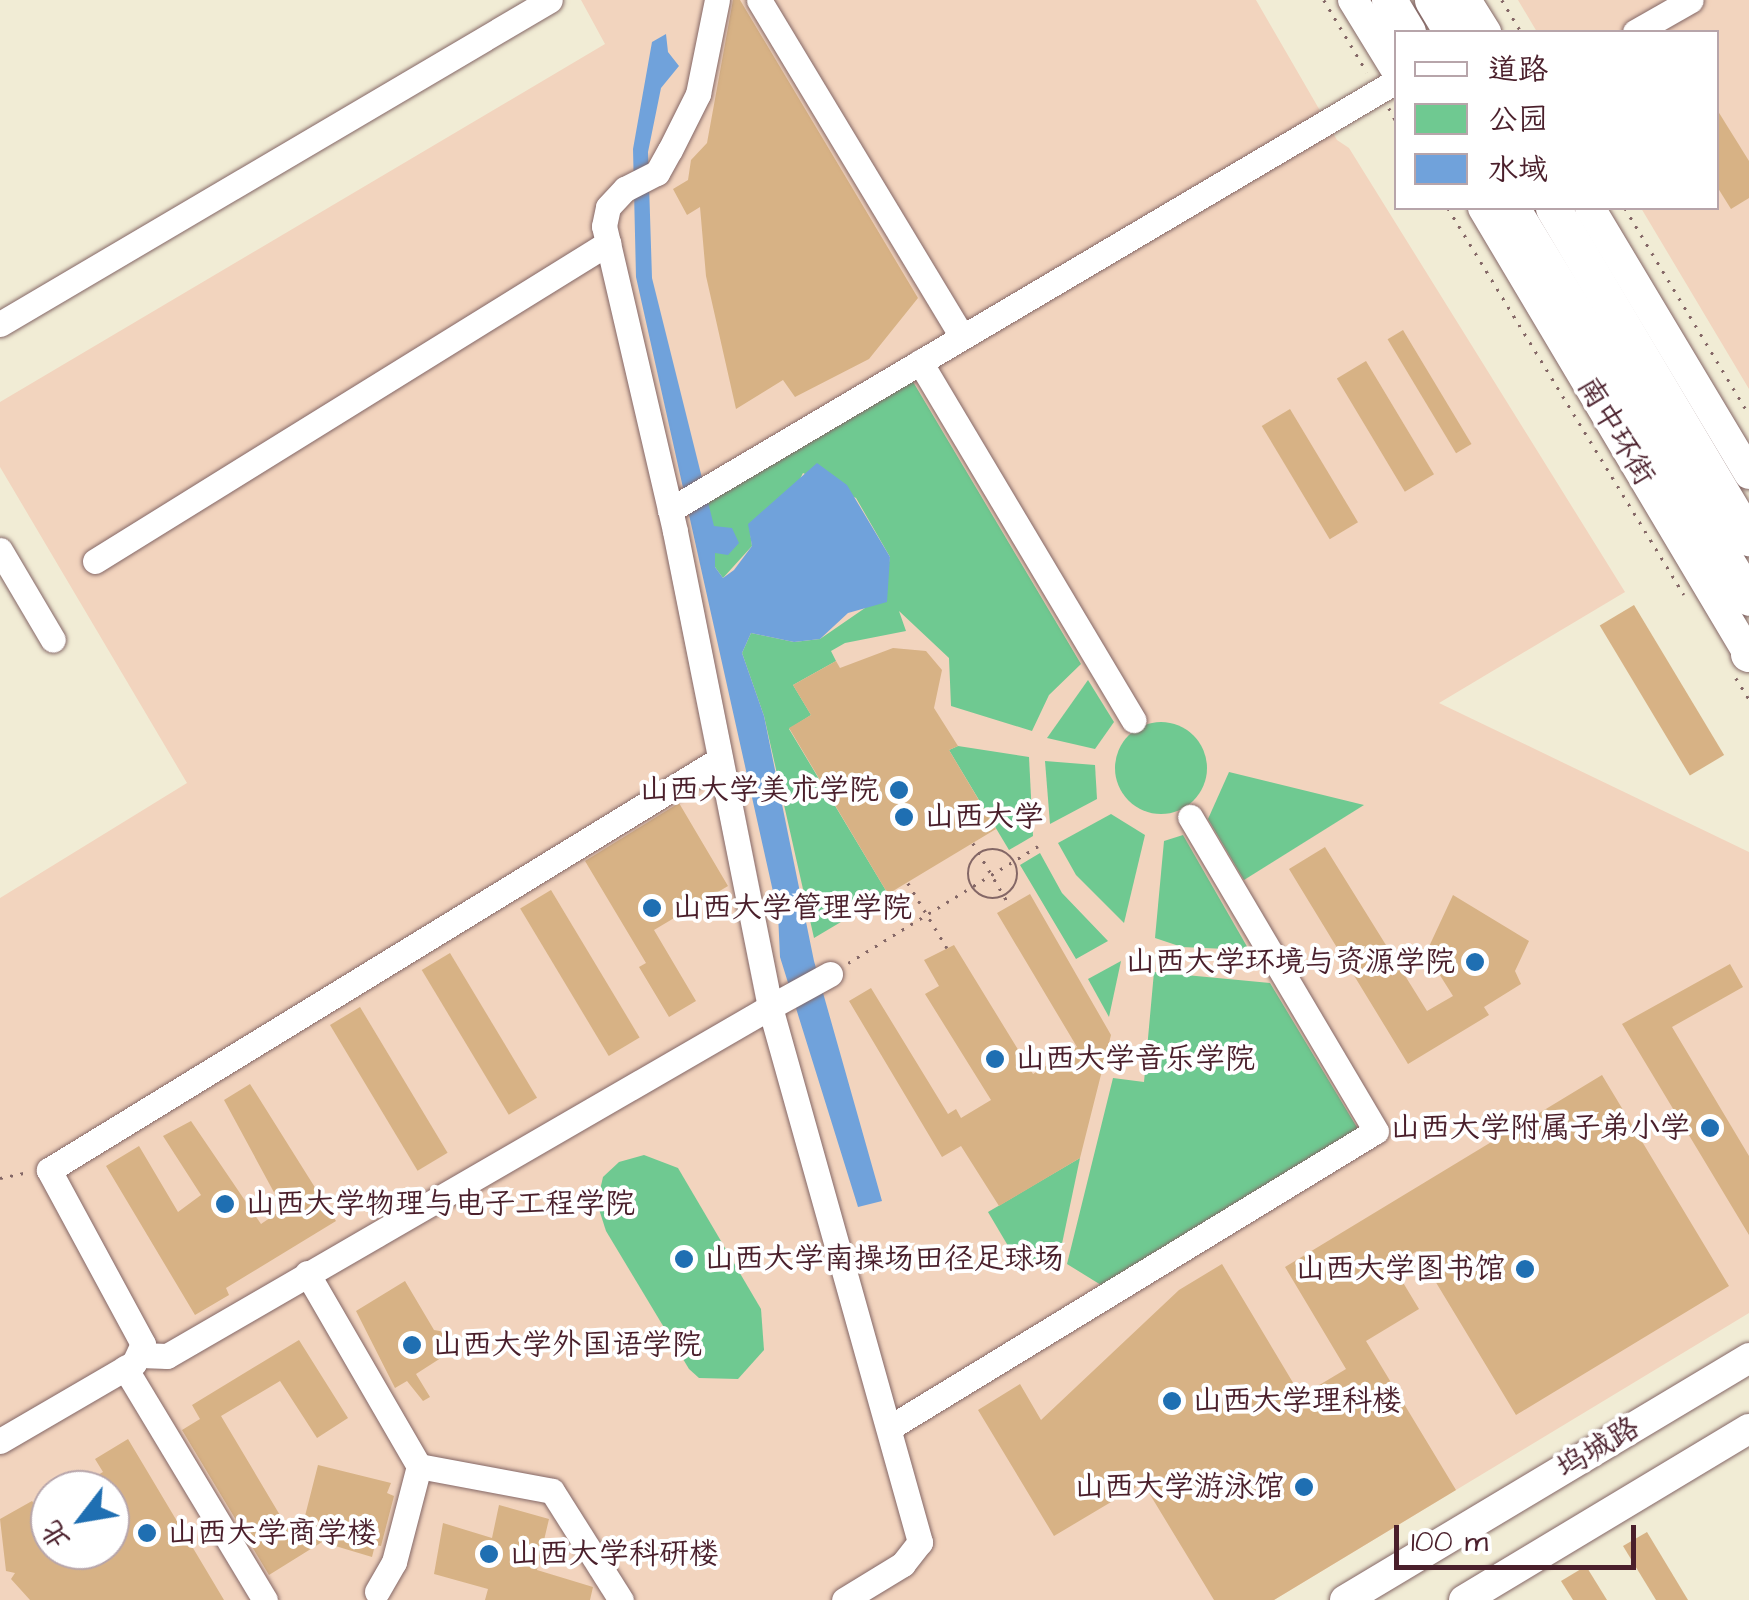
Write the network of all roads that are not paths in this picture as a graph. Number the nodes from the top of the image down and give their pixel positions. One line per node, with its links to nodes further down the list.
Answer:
1 (550, 0): 20 (street)
2 (717, 0): 18 (street)
3 (759, 0): 22 (street)
4 (1353, 0): 13 (main road)
5 (1389, 0): 9 (highway)
6 (1432, 0): 10 (highway)
7 (1466, 0): 11 (main road)
8 (1691, 0): 12 (street)
9 (1407, 30)
10 (1450, 30)
11 (1485, 30)
12 (1638, 30)
13 (1390, 81): 22 (street)
14 (1484, 210): 19 (main road, 南中环街)
15 (1513, 210): 21 (highway)
16 (1554, 210): 24 (highway)
17 (1591, 210): 25 (main road)
18 (608, 243): 27 (street); 30 (street)
19 (1507, 246): 21 (highway); 34 (main road, 南中环街)
20 (0, 324)
21 (1585, 327): 24 (highway)
22 (962, 337): 23 (street)
23 (920, 362): 27 (street); 35 (street)
24 (1653, 418): 26 (highway); 28 (highway); 31 (highway); 32 (highway)
25 (1749, 474)
26 (1749, 504)
27 (676, 507): 36 (street)
28 (1749, 538)
29 (0, 550): 33 (street)
30 (95, 561)
31 (1749, 598)
32 (1749, 622)
33 (53, 640)
34 (1745, 658)
35 (1133, 720)
36 (718, 761): 38 (street); 41 (street)
37 (1190, 817): 42 (street)
38 (802, 989): 39 (street); 42 (street)
39 (306, 1273): 41 (street); 45 (street)
40 (1749, 1358): 50 (main road, 坞城路)
41 (132, 1361): 44 (street); 47 (street)
42 (889, 1428): 49 (street)
43 (1749, 1429): 51 (main road, 坞城路)
44 (0, 1441)
45 (420, 1466): 46 (street); 48 (street)
46 (373, 1597)
47 (265, 1600)
48 (622, 1600)
49 (844, 1600)
50 (1345, 1600)
51 (1464, 1600)

